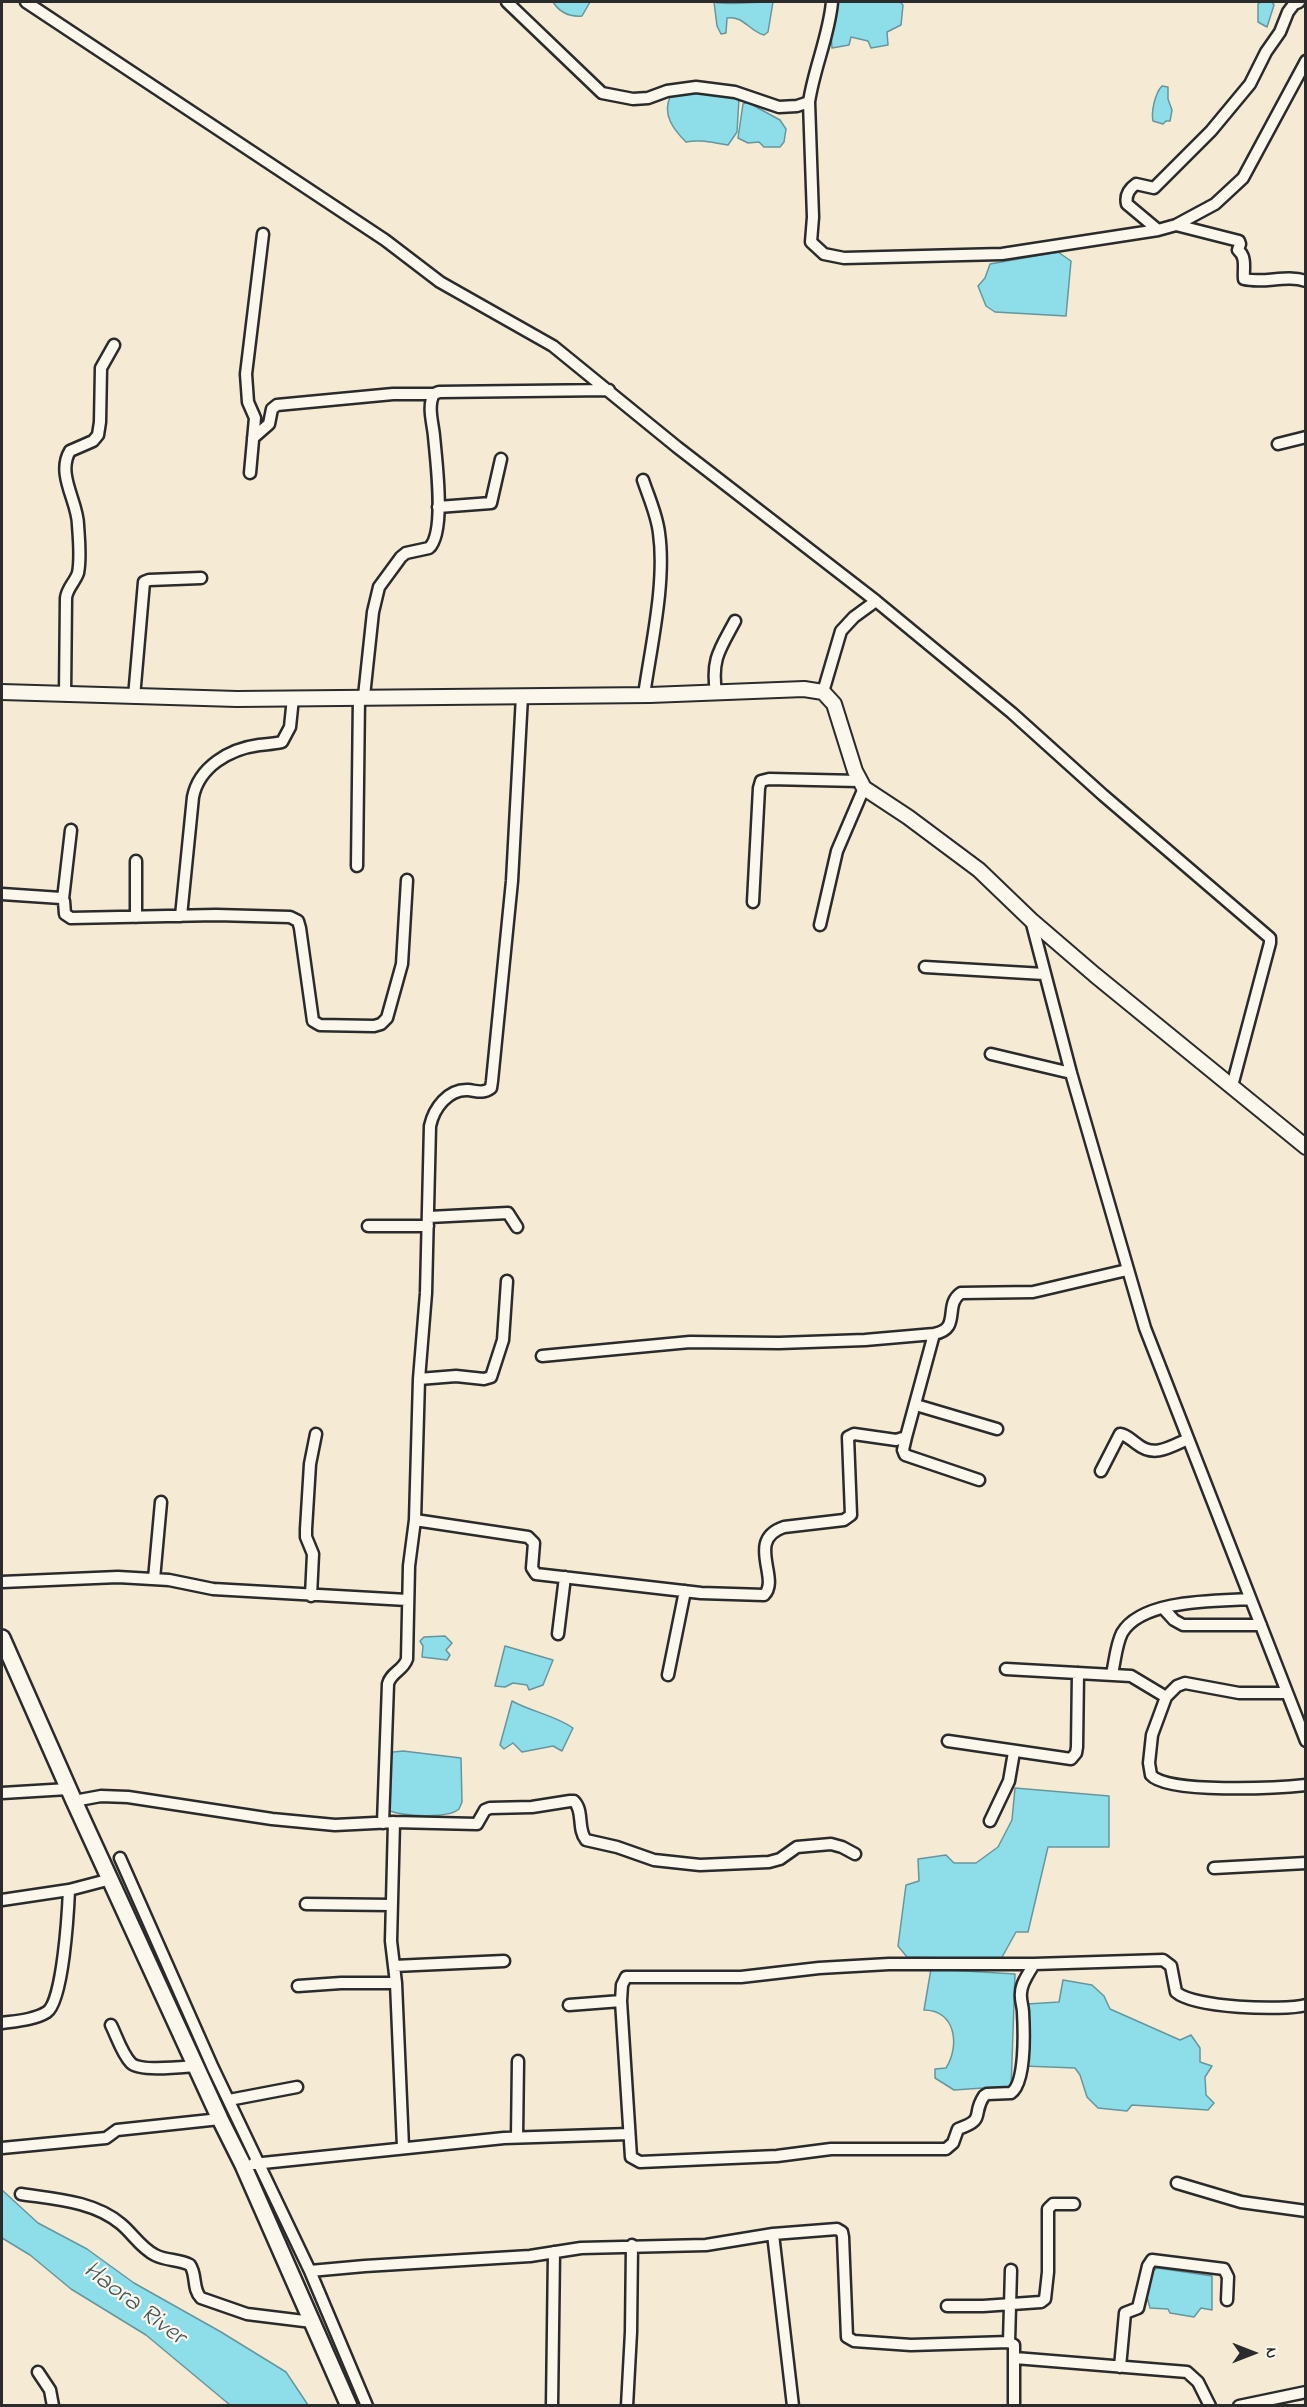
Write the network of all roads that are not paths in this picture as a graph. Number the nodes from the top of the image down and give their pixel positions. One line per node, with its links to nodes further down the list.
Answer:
1 (26, 2): 12 (street)
2 (507, 2): 6 (street)
3 (832, 2): 6 (street)
4 (1299, 2): 8 (street)
5 (1305, 61): 7 (street)
6 (809, 102): 8 (street)
7 (1176, 225): 8 (street); 10 (street)
8 (1158, 230)
9 (263, 234): 15 (street)
10 (1305, 281)
11 (114, 345): 27 (street)
12 (609, 390): 13 (street); 22 (street)
13 (434, 394): 15 (street); 20 (street)
14 (1305, 436): 16 (street)
15 (253, 438): 18 (street)
16 (1278, 444)
17 (501, 459): 20 (street)
18 (250, 473)
19 (643, 480): 28 (street)
20 (438, 507): 29 (street)
21 (201, 578): 31 (street)
22 (876, 601): 26 (street); 49 (street)
23 (735, 621): 25 (street)
24 (2, 692): 27 (street)
25 (716, 692): 26 (street); 28 (street)
26 (823, 692): 33 (street)
27 (64, 695): 31 (street)
28 (644, 695): 30 (street)
29 (361, 696): 30 (street); 32 (street); 36 (street)
30 (522, 696): 51 (street)
31 (134, 697): 32 (street)
32 (293, 699): 41 (street)
33 (862, 784): 40 (street); 43 (street); 44 (street)
34 (71, 830): 39 (street)
35 (136, 861): 42 (street)
36 (357, 866)
37 (407, 880): 41 (street)
38 (2, 894): 39 (street)
39 (63, 899): 42 (street)
40 (753, 902)
41 (181, 916): 42 (street)
42 (136, 917)
43 (1031, 920): 46 (street); 49 (street)
44 (820, 924)
45 (925, 966): 46 (street)
46 (1044, 974): 48 (street)
47 (991, 1054): 48 (street)
48 (1071, 1073): 54 (street)
49 (1232, 1086): 50 (street)
50 (1305, 1147)
51 (429, 1221): 52 (street); 53 (street); 58 (street)
52 (368, 1226)
53 (517, 1227)
54 (1127, 1270): 56 (street); 63 (street)
55 (507, 1281): 58 (street)
56 (934, 1334): 57 (street); 59 (street)
57 (542, 1356)
58 (419, 1379): 67 (street)
59 (916, 1406): 60 (street); 62 (street)
60 (997, 1429)
61 (316, 1434): 72 (street)
62 (906, 1437): 65 (street); 71 (street)
63 (1188, 1439): 64 (street); 73 (street)
64 (1101, 1471)
65 (979, 1480)
66 (161, 1502): 69 (street)
67 (415, 1520): 68 (street); 74 (street)
68 (565, 1577): 71 (street); 77 (street)
69 (154, 1579): 70 (street); 72 (street)
70 (2, 1582)
71 (685, 1591): 82 (street)
72 (312, 1596): 74 (street)
73 (1250, 1599): 75 (street); 76 (street)
74 (407, 1600): 92 (street)
75 (1163, 1608): 76 (street); 81 (street)
76 (1261, 1625): 83 (street)
77 (558, 1634)
78 (2, 1638): 90 (main road)
79 (1006, 1669): 80 (street)
80 (1078, 1672): 81 (street); 87 (street)
81 (1112, 1674): 84 (street)
82 (668, 1675)
83 (1287, 1693): 84 (street); 86 (street)
84 (1166, 1697): 88 (street)
85 (948, 1741): 87 (street)
86 (1305, 1741)
87 (1014, 1752): 91 (street)
88 (1305, 1785)
89 (2, 1793): 90 (street)
90 (71, 1796): 92 (street); 97 (main road)
91 (990, 1821)
92 (388, 1822): 93 (street); 101 (street)
93 (855, 1854)
94 (120, 1858): 115 (street)
95 (1305, 1863): 96 (street)
96 (1214, 1868)
97 (111, 1878): 98 (street); 113 (main road)
98 (69, 1890): 99 (street); 110 (street)
99 (2, 1900)
100 (306, 1904): 101 (street)
101 (391, 1905): 104 (street)
102 (504, 1960): 104 (street)
103 (1034, 1964): 107 (street); 109 (street); 117 (street)
104 (394, 1966): 105 (street)
105 (396, 1983): 106 (street); 119 (street)
106 (298, 1986)
107 (621, 2001): 108 (street); 117 (street)
108 (570, 2005)
109 (1305, 2005)
110 (2, 2023)
111 (111, 2025): 113 (street)
112 (518, 2061): 118 (street)
113 (196, 2066): 116 (main road)
114 (297, 2087): 115 (street)
115 (229, 2100): 121 (street)
116 (220, 2119): 120 (street); 122 (main road)
117 (629, 2134): 118 (street)
118 (518, 2137): 119 (street)
119 (403, 2147): 121 (street)
120 (2, 2148)
121 (260, 2164): 122 (street); 131 (street)
122 (243, 2165): 135 (main road)
123 (1177, 2183): 126 (street)
124 (21, 2194): 135 (street)
125 (1074, 2204): 133 (street)
126 (1305, 2211)
127 (773, 2234): 128 (street); 136 (street); 147 (street)
128 (632, 2245): 129 (street); 146 (street)
129 (554, 2252): 131 (street); 145 (street)
130 (1011, 2270): 133 (street)
131 (310, 2271): 144 (street)
132 (1227, 2300): 138 (street)
133 (1010, 2303): 134 (street); 136 (street)
134 (947, 2306)
135 (312, 2322): 143 (main road)
136 (1009, 2342): 137 (street)
137 (1015, 2358): 138 (street); 148 (street)
138 (1120, 2367): 149 (street)
139 (38, 2372): 142 (street)
140 (1305, 2392): 141 (street)
141 (1252, 2404): 150 (street)
142 (53, 2406)
143 (349, 2406)
144 (367, 2406)
145 (552, 2406)
146 (627, 2406)
147 (793, 2406)
148 (1014, 2406)
149 (1210, 2406)
150 (1239, 2406)

